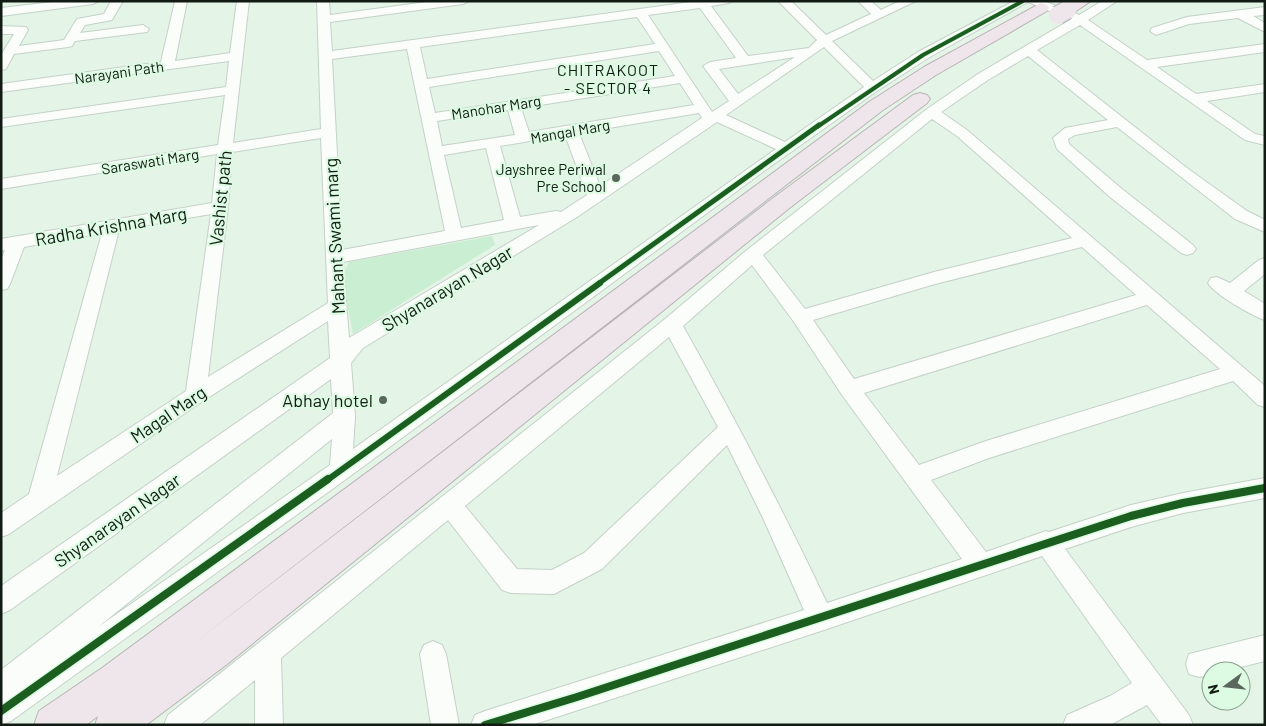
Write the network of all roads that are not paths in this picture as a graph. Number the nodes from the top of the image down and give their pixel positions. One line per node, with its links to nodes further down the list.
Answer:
1 (93, 1): 16 (street)
2 (117, 1): 25 (street)
3 (180, 1): 37 (street)
4 (243, 1): 32 (street, Vashist path)
5 (323, 1): 20 (street, Mahant Swami marg)
6 (463, 1): 12 (street)
7 (725, 1): 13 (street)
8 (784, 1): 27 (street)
9 (864, 1): 19 (street)
10 (910, 1): 19 (street, Shyanarayan Nagar)
11 (1111, 1): 14 (street)
12 (427, 3): 20 (street)
13 (703, 4): 17 (street); 34 (street)
14 (1054, 7): 30 (street); 35 (street); 41 (street); 104 (highway); 105 (highway)
15 (1265, 11): 18 (street)
16 (1, 12)
17 (641, 13): 26 (street); 28 (street)
18 (1240, 14): 21 (street); 24 (street)
19 (879, 15): 27 (street, Shyanarayan Nagar)
20 (324, 19): 33 (street, Mahant Swami marg)
21 (1265, 28)
22 (143, 29): 25 (street)
23 (1, 30): 31 (street)
24 (1156, 31)
25 (72, 38): 31 (street)
26 (413, 45): 33 (street); 39 (street)
27 (818, 45): 34 (street); 41 (street); 45 (street, Shyanarayan Nagar)
28 (662, 47): 38 (street); 39 (street)
29 (1265, 48): 35 (street)
30 (1029, 50): 47 (street); 50 (street)
31 (10, 51): 36 (street)
32 (237, 56): 37 (street, Narayani Path); 43 (street, Vashist path)
33 (326, 56): 53 (street, Mahant Swami marg)
34 (745, 61): 45 (street)
35 (1147, 64): 44 (street)
36 (1, 66)
37 (167, 66): 40 (street, Narayani Path)
38 (682, 79): 46 (street, Manohar Marg); 48 (street)
39 (422, 84): 49 (street)
40 (1, 88)
41 (872, 88): 57 (street)
42 (1265, 88): 44 (street)
43 (233, 90): 51 (street); 58 (street, Vashist path)
44 (1195, 98): 55 (street)
45 (737, 102): 48 (street, Shyanarayan Nagar)
46 (512, 105): 49 (street, Manohar Marg); 54 (street)
47 (932, 112): 68 (street); 71 (street)
48 (710, 115): 52 (street, Mangal Marg); 57 (street); 61 (street, Shyanarayan Nagar)
49 (429, 118): 59 (street)
50 (1120, 122): 66 (street); 70 (street)
51 (1, 123)
52 (571, 131): 54 (street, Mangal Marg); 61 (street)
53 (329, 132): 58 (street, Saraswati Marg); 72 (street, Mahant Swami marg)
54 (524, 139): 56 (street, Mangal Marg)
55 (1265, 140)
56 (492, 144): 59 (street, Mangal Marg); 65 (street)
57 (786, 148): 87 (street)
58 (224, 150): 60 (street, Saraswati Marg); 62 (street, Vashist path)
59 (436, 152): 67 (street)
60 (1, 184)
61 (595, 195): 63 (street, Shyanarayan Nagar)
62 (220, 207): 64 (street, Radha Krishna Marg); 83 (street, Vashist path)
63 (571, 213): 65 (street); 80 (street, Shyanarayan Nagar)
64 (112, 226): 69 (street, Radha Krishna Marg); 90 (street)
65 (514, 226): 67 (street)
66 (1265, 227)
67 (454, 236): 72 (street)
68 (1084, 240): 75 (street); 78 (street)
69 (9, 243): 74 (street)
70 (1187, 249)
71 (753, 254): 78 (street); 79 (street)
72 (334, 258): 76 (street, Mahant Swami marg)
73 (1265, 264): 77 (street)
74 (1, 284)
75 (1150, 297): 81 (street); 82 (street)
76 (337, 306): 80 (street, Mahant Swami marg); 83 (street, Magal Marg)
77 (1265, 313)
78 (801, 317): 82 (street)
79 (672, 324): 86 (street); 91 (street)
80 (340, 362): 85 (street, Mahant Swami marg); 95 (street, Shyanarayan Nagar)
81 (1237, 372): 84 (street); 88 (street)
82 (849, 390): 88 (street)
83 (196, 395): 90 (street, Magal Marg)
84 (1265, 399)
85 (344, 418): 87 (street, Mahant Swami marg); 101 (street)
86 (730, 429): 91 (street); 96 (street)
87 (341, 470): 103 (street)
88 (916, 476): 94 (street)
89 (1265, 488): 93 (street)
90 (39, 501): 92 (street, Magal Marg)
91 (449, 504): 98 (street)
92 (1, 526)
93 (1046, 542): 94 (street); 102 (street)
94 (981, 564): 96 (street)
95 (1, 601)
96 (821, 618): 109 (street)
97 (1265, 648): 100 (street)
98 (268, 652): 106 (street); 107 (street)
99 (432, 654): 108 (street)
100 (1199, 664)
101 (1, 687)
102 (1151, 687): 110 (street); 111 (street)
103 (1, 711)
104 (53, 725)
105 (114, 725)
106 (178, 725)
107 (269, 725)
108 (446, 725)
109 (485, 725)
110 (1077, 725)
111 (1179, 725)

